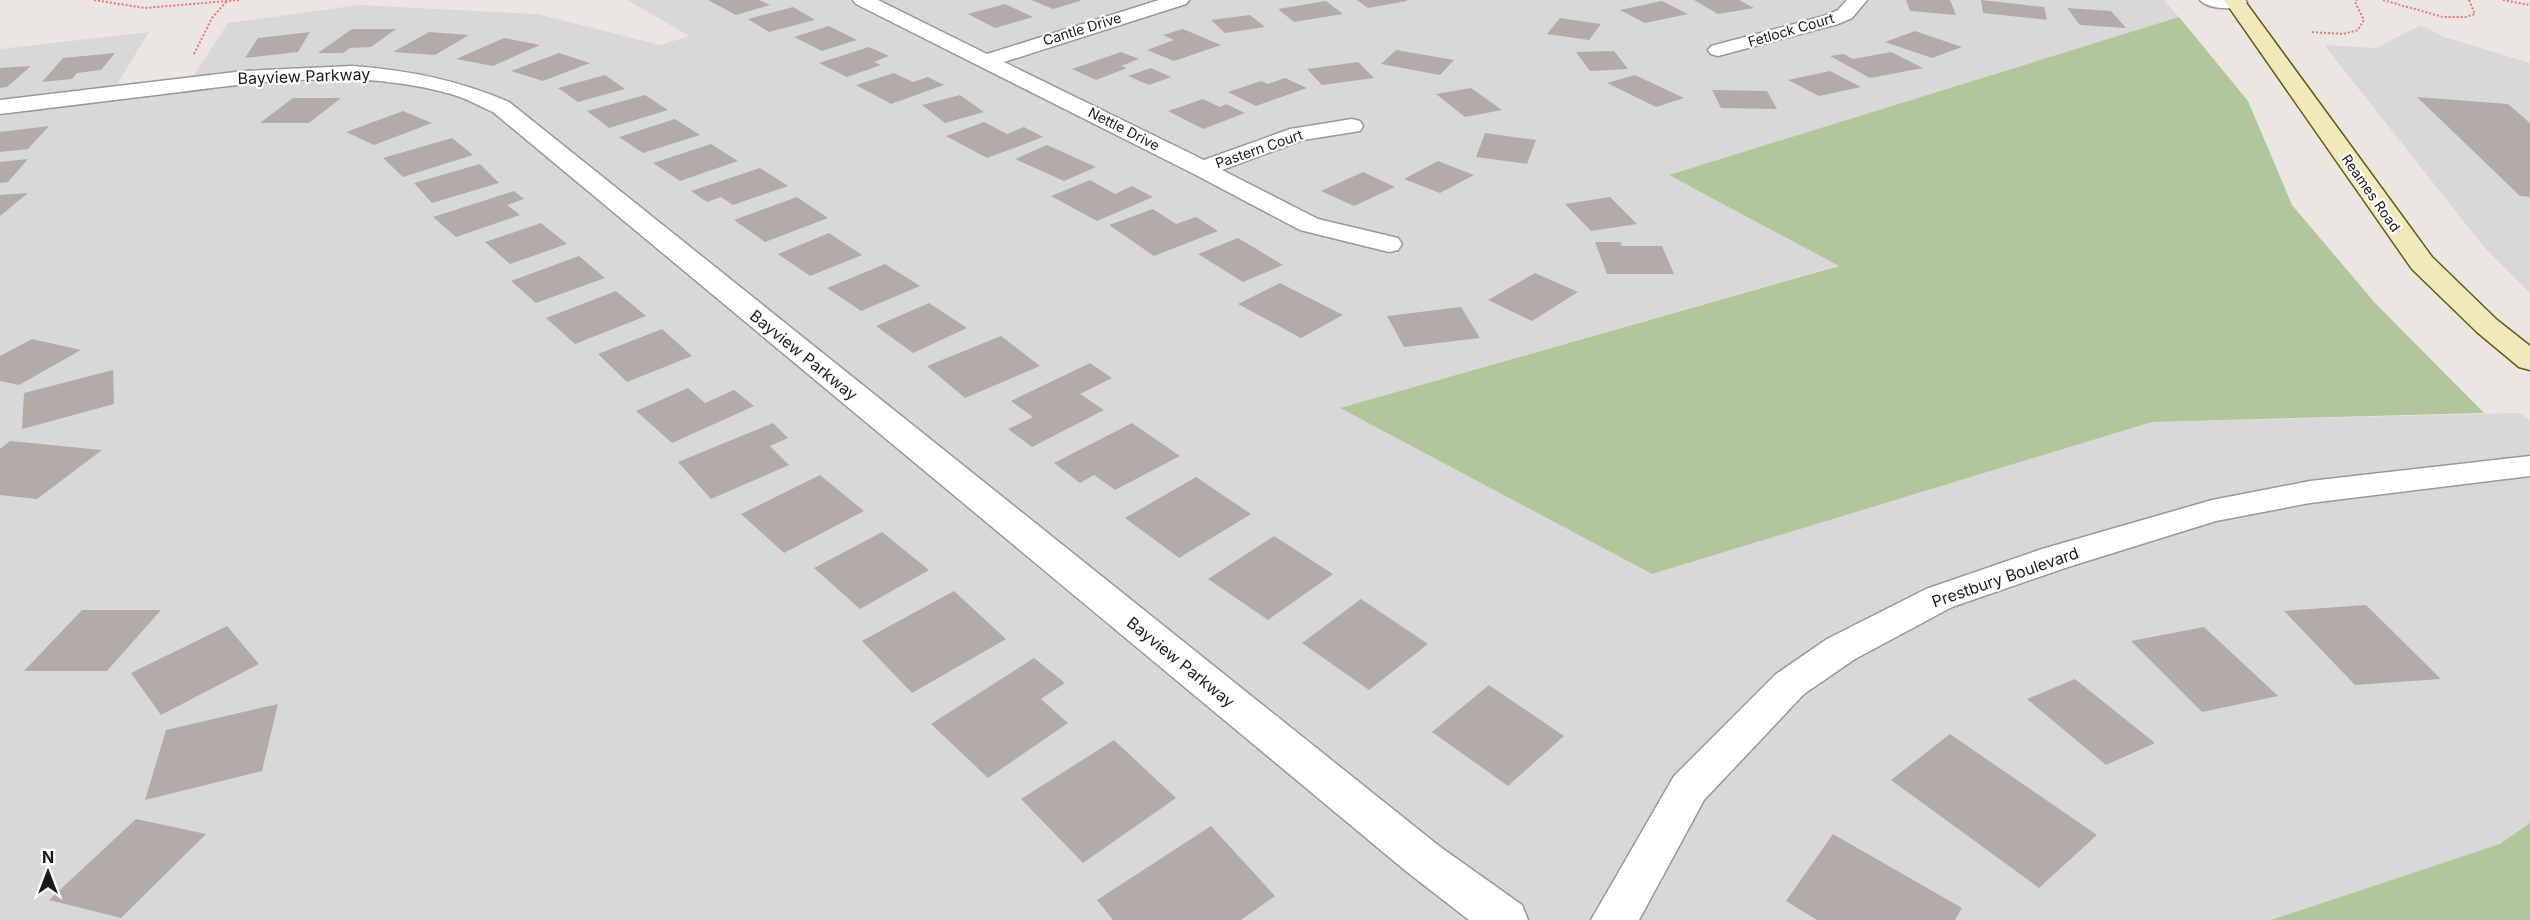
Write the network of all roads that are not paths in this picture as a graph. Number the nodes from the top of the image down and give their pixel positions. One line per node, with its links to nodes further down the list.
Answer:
1 (863, 0): 7 (street, Nettle Drive)
2 (1179, 0): 7 (street, Cantle Drive)
3 (1857, 0): 6 (street, Fetlock Court)
4 (2210, 0): 5 (street)
5 (2236, 1): 12 (main road, Reames Road)
6 (1718, 50)
7 (986, 61): 10 (street, Nettle Drive)
8 (0, 107): 14 (street, Bayview Parkway)
9 (1352, 126): 10 (street, Pastern Court)
10 (1203, 169): 11 (street, Nettle Drive)
11 (1389, 244)
12 (2530, 361)
13 (2530, 466): 15 (street, Prestbury Boulevard)
14 (1504, 920)
15 (1614, 920)

